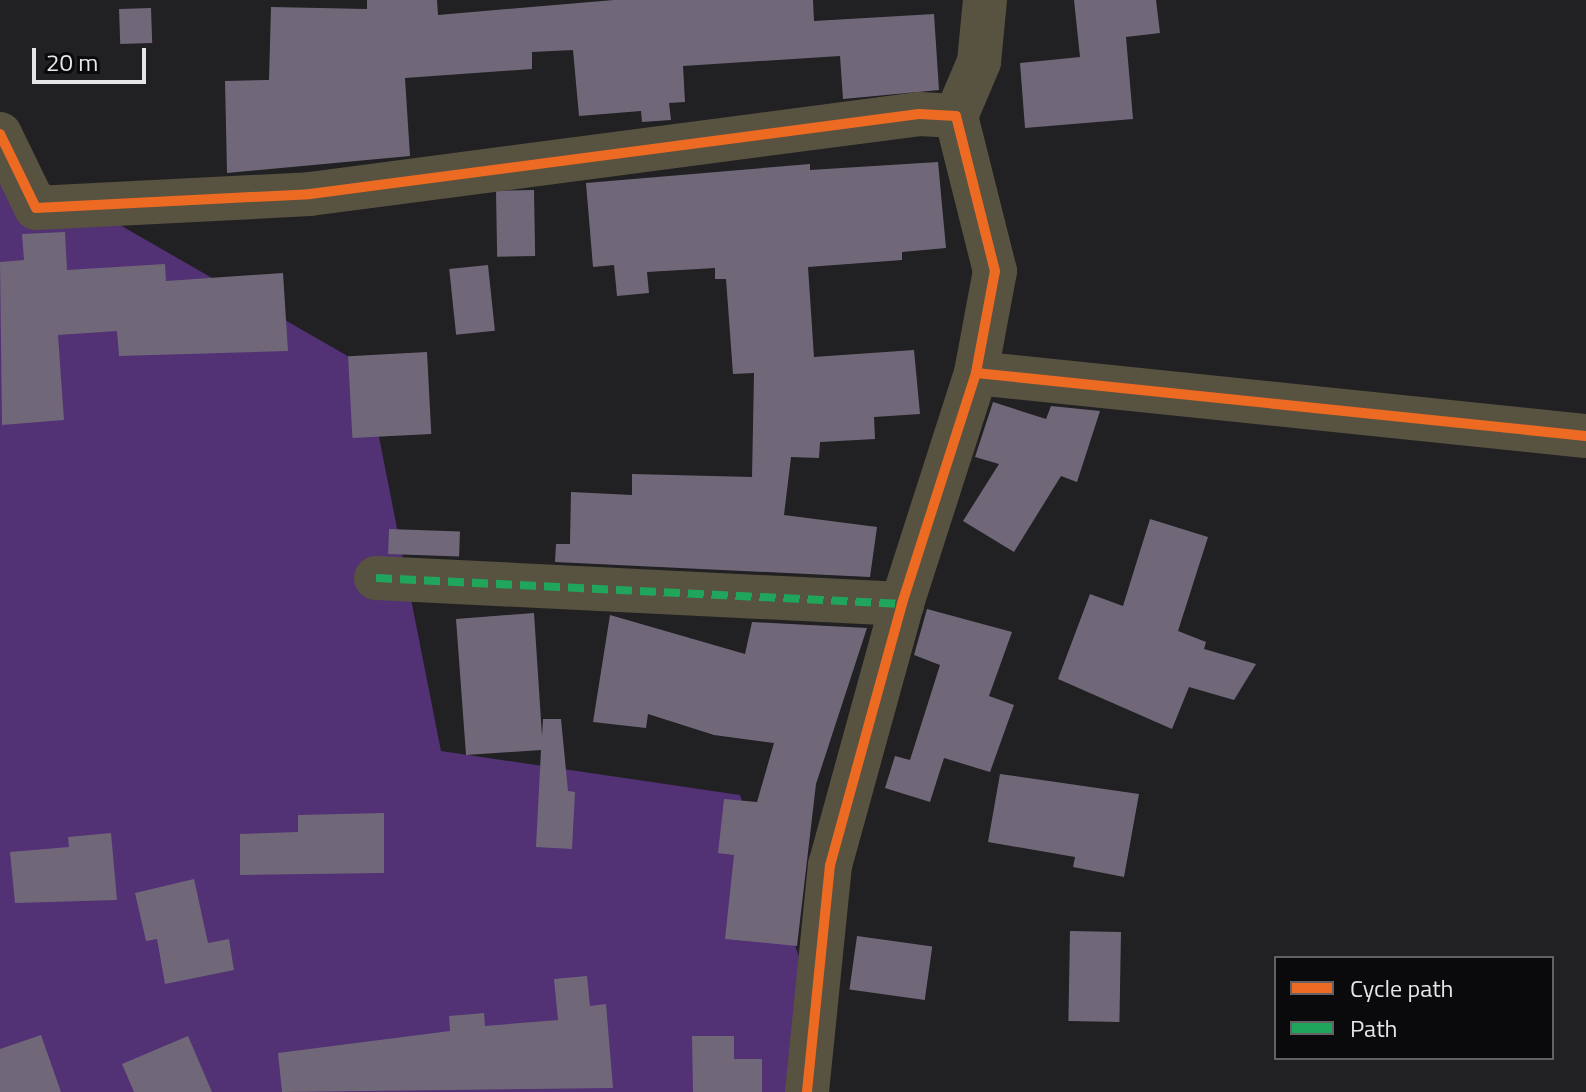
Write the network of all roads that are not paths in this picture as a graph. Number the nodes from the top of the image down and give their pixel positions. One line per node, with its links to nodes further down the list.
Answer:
1 (985, 0): 2 (street)
2 (956, 116): 4 (street); 5 (street)
3 (0, 134): 4 (street)
4 (18, 213)
5 (976, 373): 6 (street); 8 (street)
6 (1586, 436)
7 (376, 578): 8 (street)
8 (902, 604): 9 (street)
9 (807, 1092)

